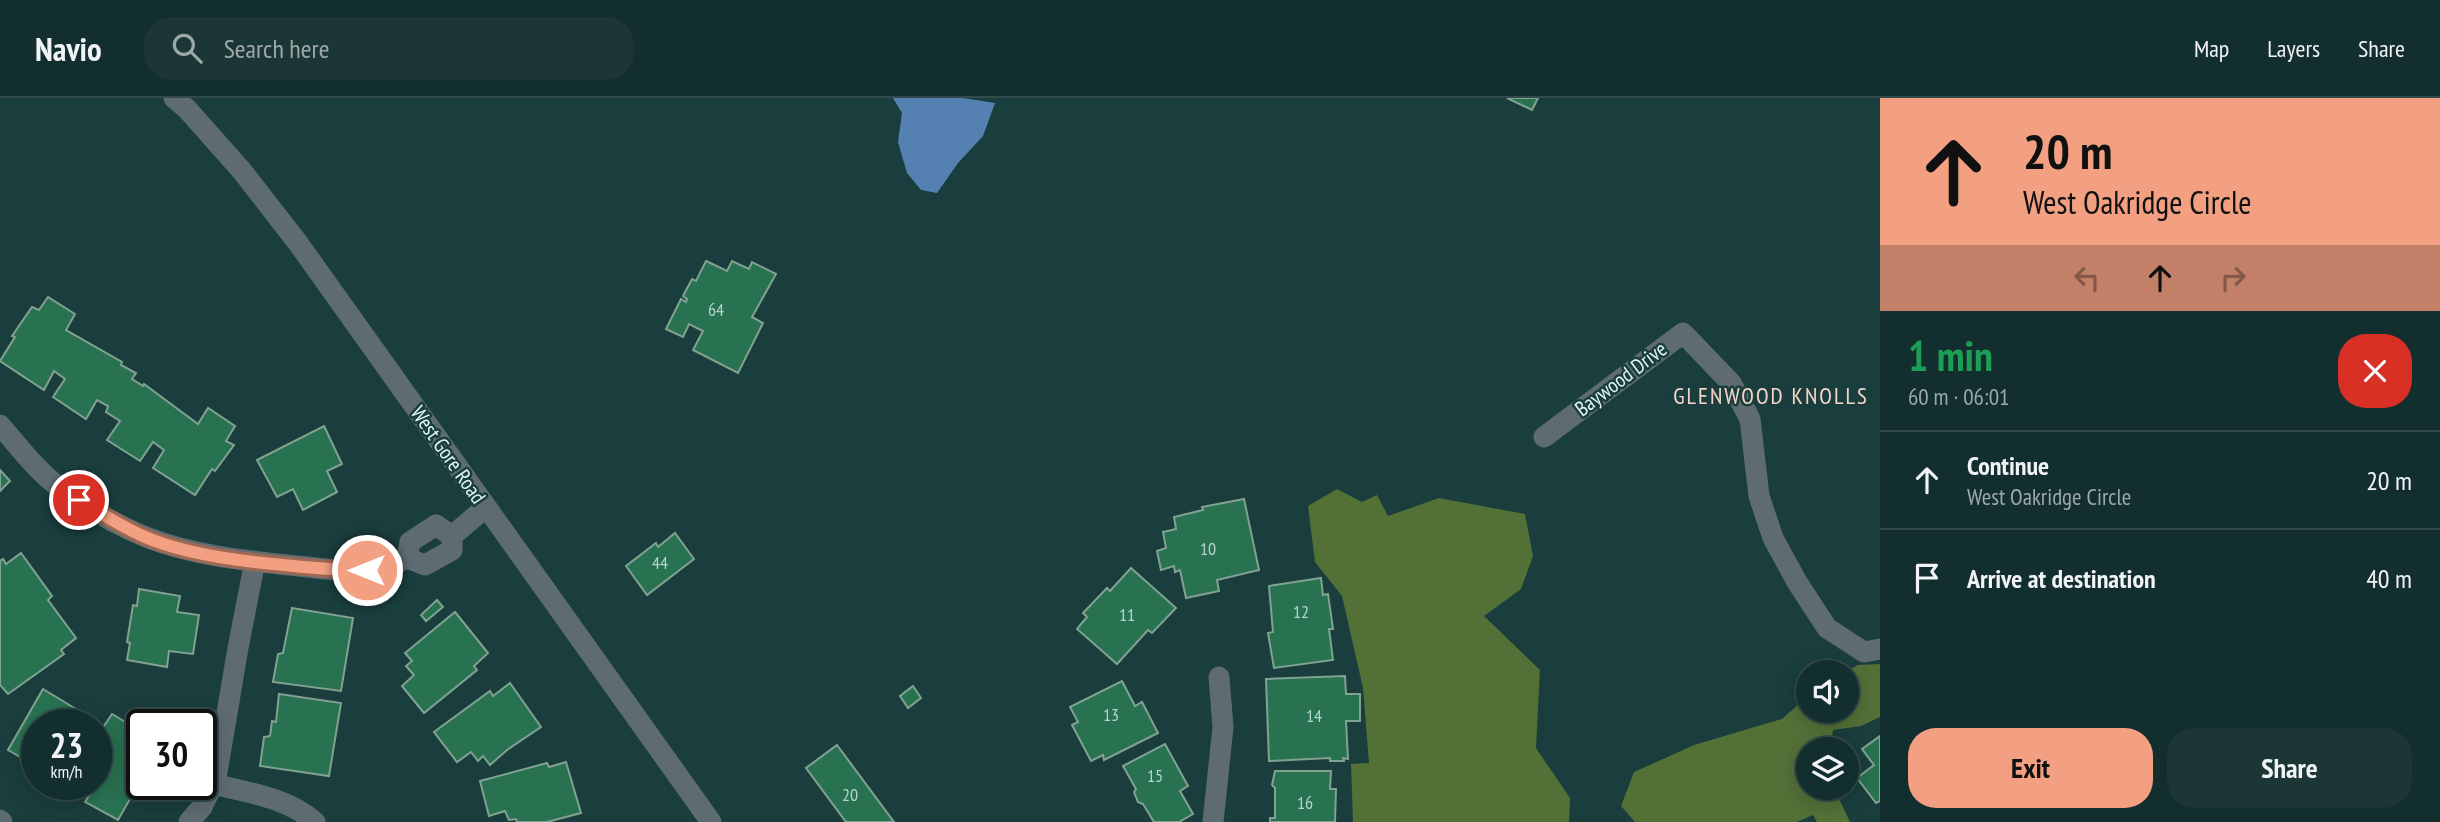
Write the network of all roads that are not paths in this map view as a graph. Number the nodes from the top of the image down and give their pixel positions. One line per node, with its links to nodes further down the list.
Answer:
1 (174, 98): 4 (street, West Gore Road)
2 (0, 425): 5 (street)
3 (1544, 437): 6 (street, Baywood Drive)
4 (485, 508): 5 (street); 13 (street, West Gore Road)
5 (255, 561): 8 (street)
6 (1880, 649)
7 (1219, 677): 14 (street)
8 (217, 772)
9 (217, 785): 12 (street)
10 (205, 800): 11 (street)
11 (189, 822)
12 (315, 822)
13 (711, 822)
14 (1213, 822)

